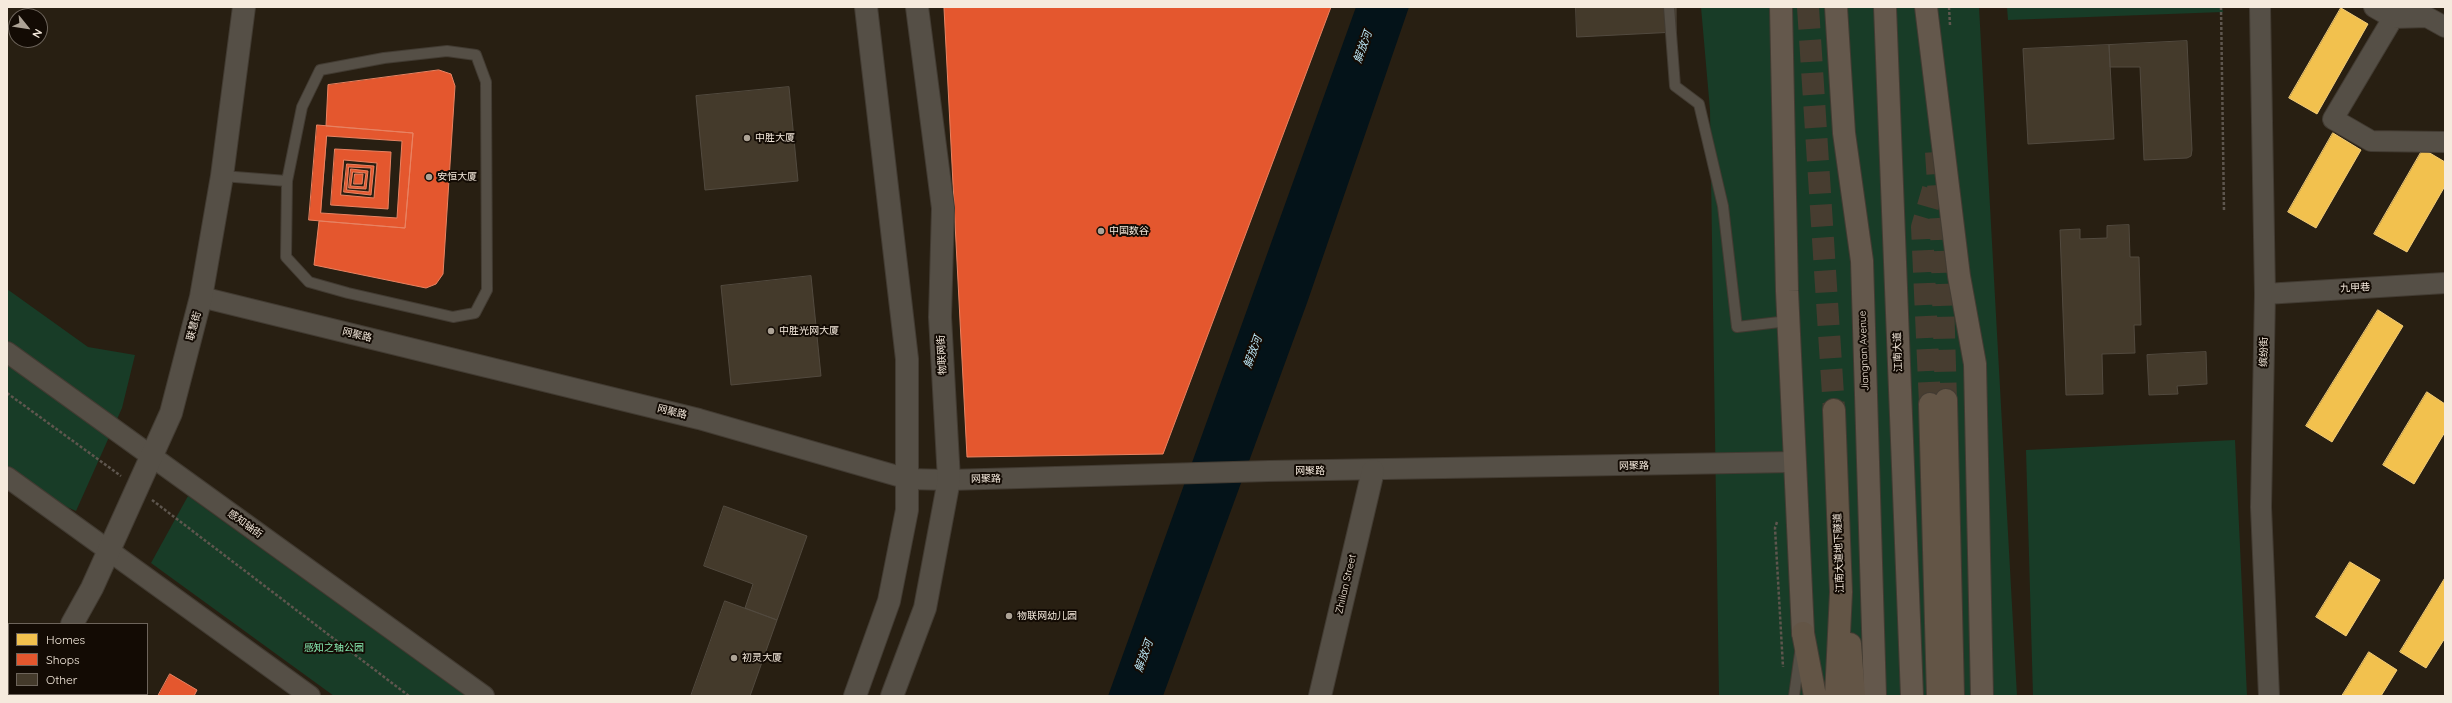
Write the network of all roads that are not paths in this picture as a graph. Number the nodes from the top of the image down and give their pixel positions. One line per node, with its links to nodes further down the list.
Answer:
1 (244, 7): 14 (street, 联慧街)
2 (866, 7): 26 (street)
3 (917, 7): 27 (street, 物联网街)
4 (1669, 7): 19 (lane)
5 (1781, 7): 19 (main road)
6 (1836, 7): 41 (main road, Jiangnan Avenue)
7 (1886, 7): 42 (main road, 江南大道)
8 (1926, 7): 45 (main road)
9 (2260, 7): 17 (street, 缤纷街)
10 (2374, 7): 11 (street)
11 (2393, 18): 12 (street); 13 (street)
12 (2445, 27)
13 (2445, 142)
14 (222, 176): 15 (lane); 18 (street, 联慧街)
15 (287, 181): 15 (lane)
16 (2445, 283): 17 (street, 九甲巷)
17 (2265, 294): 46 (street, 缤纷街)
18 (201, 297): 22 (street, 联慧街); 26 (street, 网聚路)
19 (1788, 321): 23 (main road)
20 (7, 352): 22 (street, 感知轴街)
21 (1834, 410): 29 (highway, 江南大道地下隧道)
22 (152, 456): 28 (street, 联慧街); 33 (street, 感知轴街)
23 (1794, 462): 24 (street, 网聚路); 31 (main road)
24 (1373, 471): 27 (street, 网聚路); 36 (street, Zhilian Street)
25 (7, 477): 28 (street)
26 (908, 479): 27 (street, 网聚路); 34 (street)
27 (949, 480): 35 (street, 物联网街)
28 (110, 550): 30 (street, 联慧街); 32 (street)
29 (1841, 592): 39 (highway, 江南大道地下隧道); 40 (highway)
30 (73, 623)
31 (1802, 633): 37 (lane); 38 (highway)
32 (310, 696)
33 (484, 696)
34 (855, 696)
35 (892, 696)
36 (1320, 696)
37 (1794, 696)
38 (1815, 696)
39 (1836, 696)
40 (1854, 696)
41 (1875, 696)
42 (1912, 696)
43 (1938, 696): 44 (highway)
44 (1953, 696)
45 (1982, 696)
46 (2269, 696)

